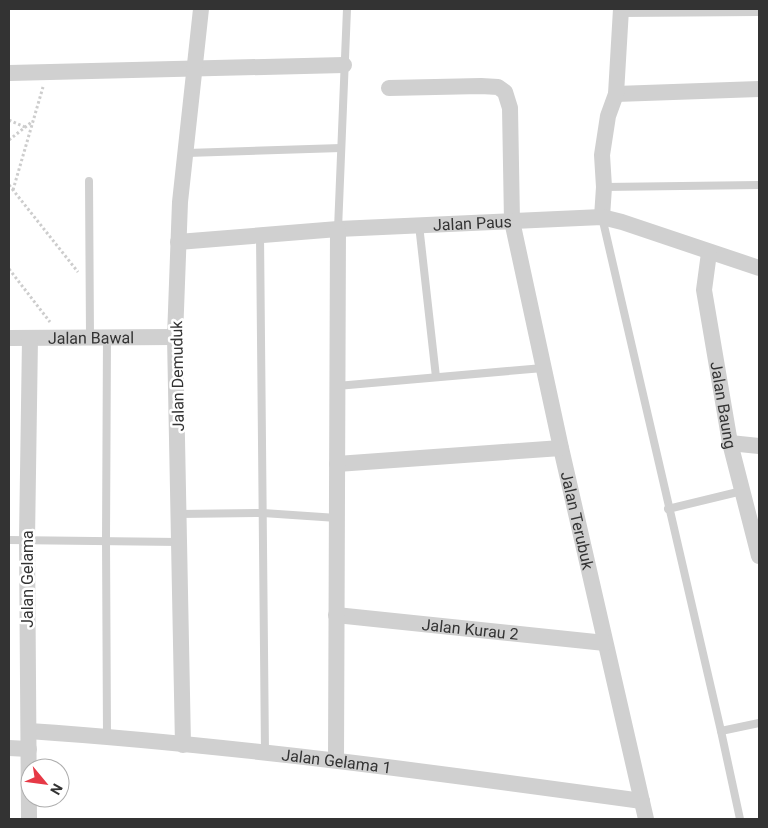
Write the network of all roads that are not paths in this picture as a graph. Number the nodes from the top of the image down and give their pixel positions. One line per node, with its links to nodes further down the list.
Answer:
1 (201, 9): 6 (street, Jalan Demuduk)
2 (347, 9): 5 (lane)
3 (620, 11): 4 (lane); 10 (street)
4 (759, 12)
5 (344, 65): 6 (street); 11 (lane)
6 (194, 68): 7 (street); 12 (street, Jalan Demuduk)
7 (9, 73)
8 (389, 88): 17 (street, Jalan Terubuk)
9 (759, 89): 10 (street)
10 (616, 94): 15 (street)
11 (341, 148): 12 (lane); 19 (lane)
12 (187, 153): 21 (street, Jalan Demuduk)
13 (89, 181): 24 (lane)
14 (759, 186): 15 (lane)
15 (604, 188): 16 (street)
16 (602, 217): 17 (street, Jalan Paus); 22 (street, Jalan Paus); 37 (lane)
17 (512, 221): 18 (street, Jalan Paus); 29 (street, Jalan Terubuk)
18 (419, 225): 19 (street, Jalan Paus); 30 (lane)
19 (338, 229): 20 (street, Jalan Paus); 31 (street)
20 (260, 235): 21 (street, Jalan Paus); 38 (lane)
21 (178, 242): 26 (street, Jalan Demuduk)
22 (709, 253): 23 (street, Jalan Paus); 32 (street, Jalan Baung)
23 (759, 268)
24 (90, 336): 25 (street, Jalan Bawal); 28 (street, Jalan Bawal)
25 (107, 336): 26 (street, Jalan Bawal); 43 (lane)
26 (175, 337): 39 (street, Jalan Demuduk)
27 (9, 338): 28 (street, Jalan Bawal)
28 (30, 338): 42 (street, Jalan Gelama)
29 (543, 368): 30 (lane); 34 (street, Jalan Terubuk)
30 (436, 377): 31 (lane)
31 (337, 386): 35 (street)
32 (730, 443): 33 (street); 36 (street, Jalan Baung)
33 (759, 446)
34 (561, 448): 35 (street); 47 (street, Jalan Terubuk)
35 (337, 464): 40 (street)
36 (742, 491): 37 (lane); 45 (street, Jalan Baung)
37 (668, 509): 49 (lane)
38 (263, 513): 39 (lane); 40 (lane); 55 (lane)
39 (179, 514): 44 (street, Jalan Demuduk)
40 (337, 518): 46 (street)
41 (9, 540): 42 (lane)
42 (27, 540): 43 (lane); 50 (street, Jalan Gelama)
43 (106, 540): 44 (lane); 51 (lane)
44 (179, 542): 52 (street, Jalan Demuduk)
45 (759, 555)
46 (336, 615): 47 (street, Jalan Kurau 2); 56 (street)
47 (605, 643): 57 (street, Jalan Terubuk)
48 (759, 723): 49 (lane)
49 (721, 731): 60 (lane)
50 (29, 732): 51 (street, Jalan Gelama 1); 54 (street, Jalan Gelama)
51 (107, 737): 52 (street, Jalan Gelama 1)
52 (183, 745): 55 (street, Jalan Gelama 1)
53 (9, 748): 54 (street)
54 (29, 748): 58 (street, Jalan Gelama)
55 (265, 753): 56 (street, Jalan Gelama 1)
56 (336, 760): 57 (street, Jalan Gelama 1)
57 (642, 800): 59 (street, Jalan Terubuk)
58 (29, 819)
59 (646, 819)
60 (740, 819)

